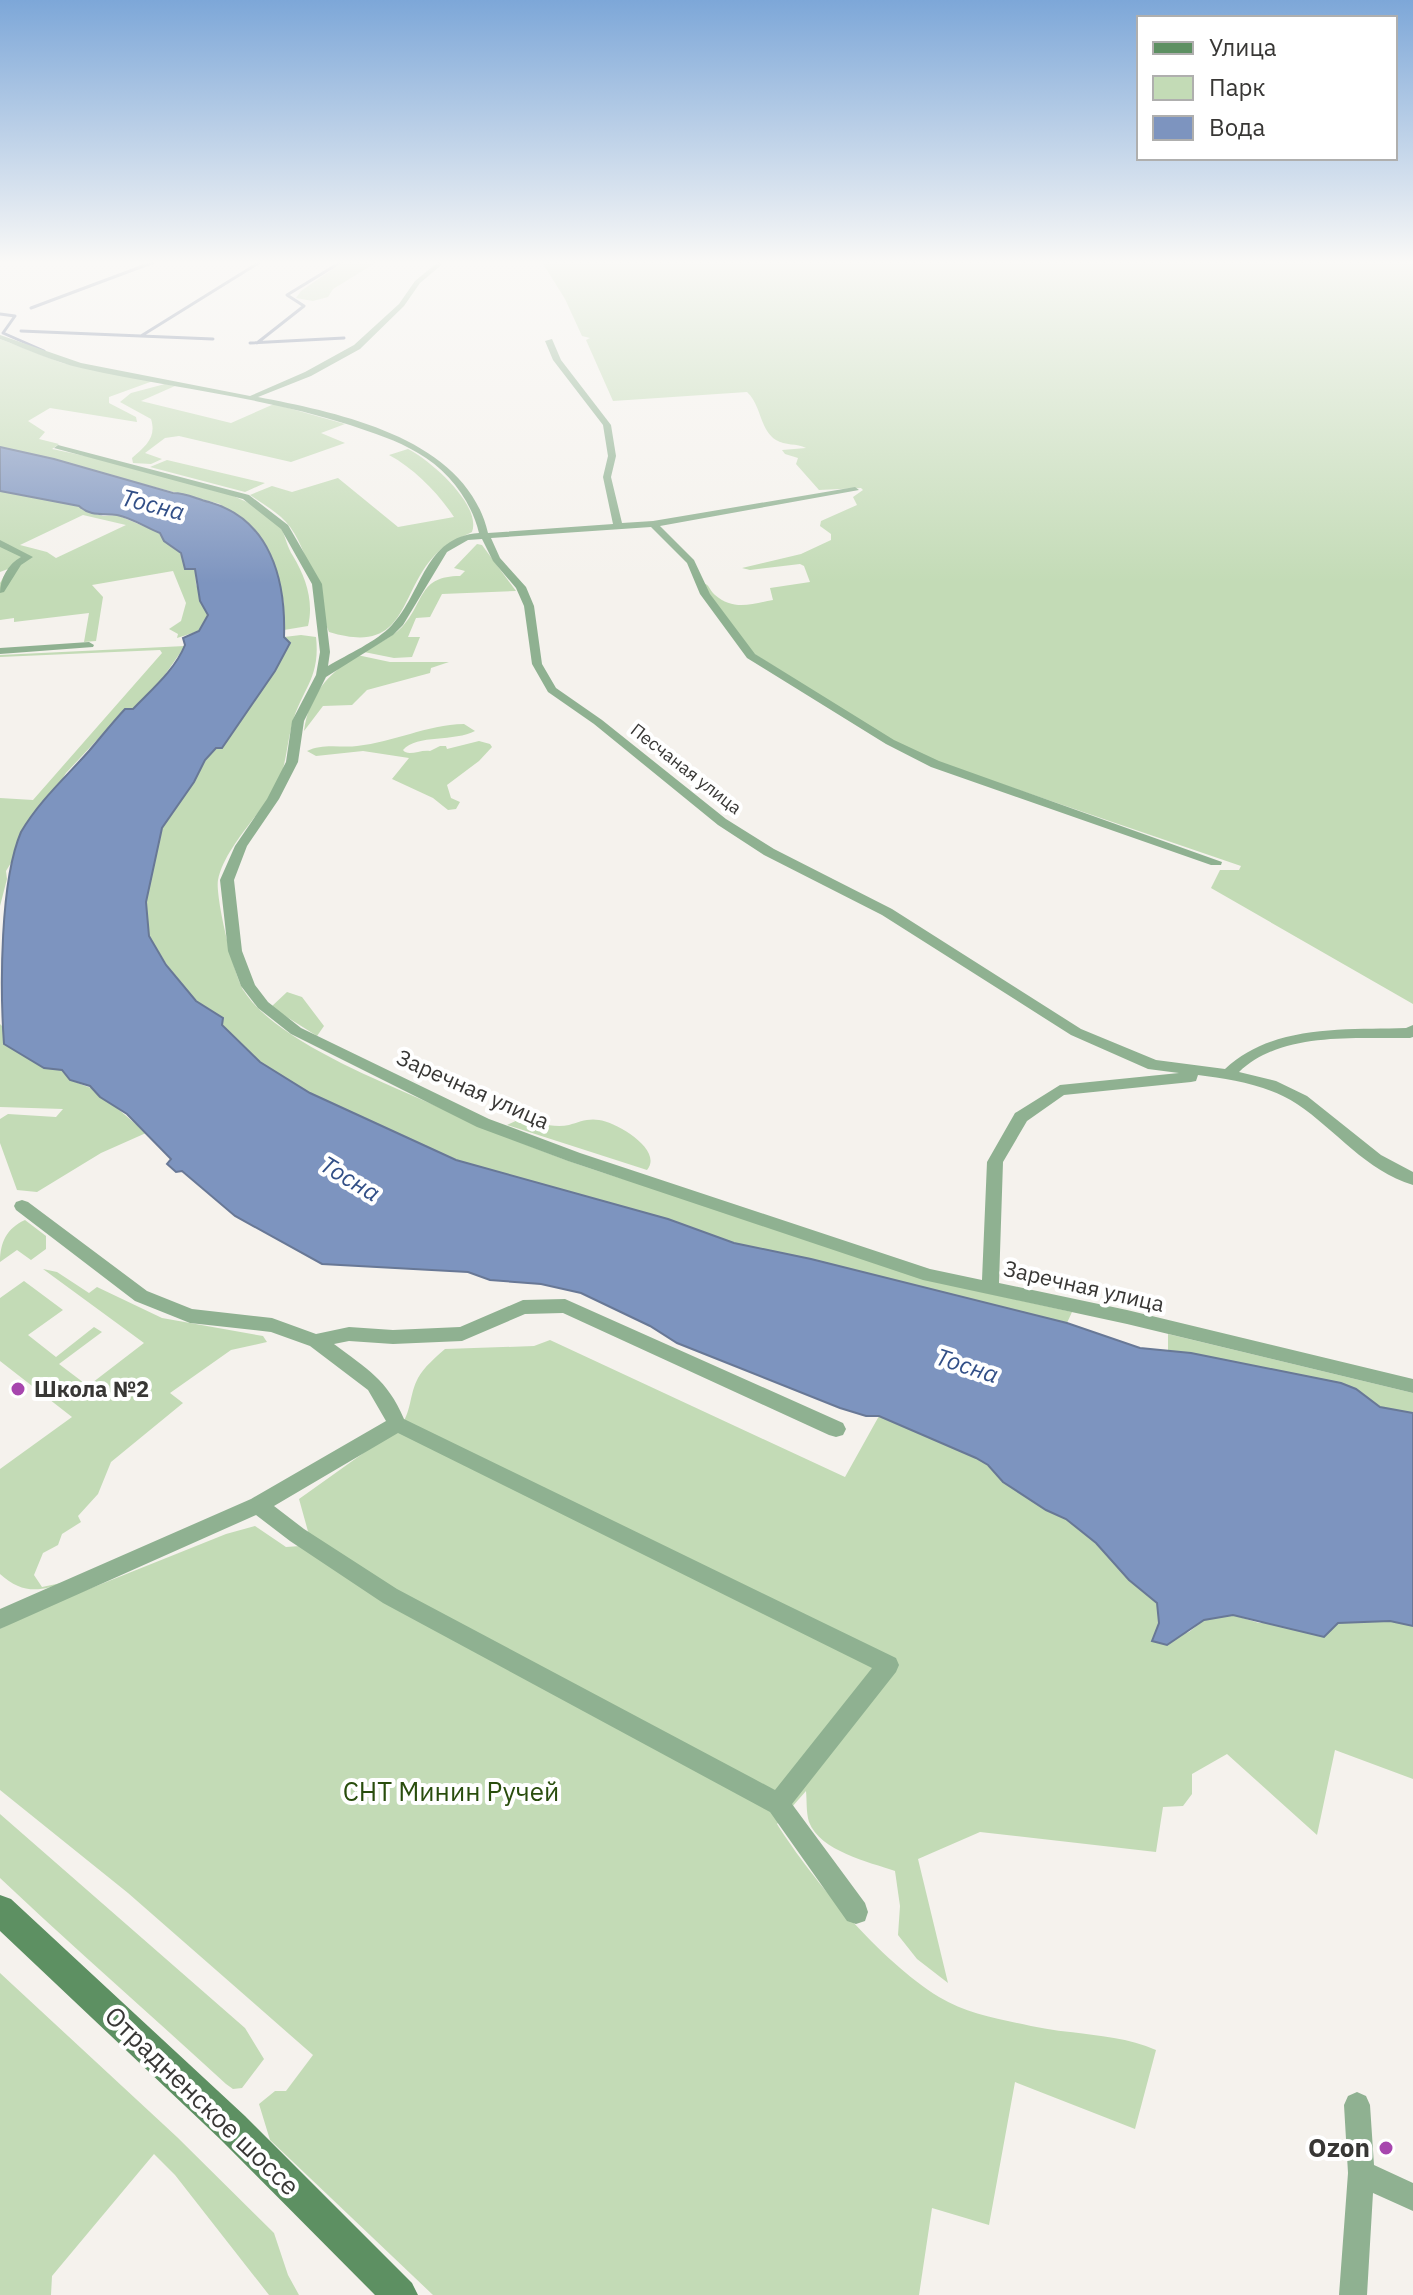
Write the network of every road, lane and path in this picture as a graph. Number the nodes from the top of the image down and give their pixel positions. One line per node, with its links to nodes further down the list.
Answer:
1 (102, 369): 4 (street, Песчаная улица)
2 (317, 369): 4 (street)
3 (563, 369): 8 (street)
4 (254, 396): 9 (street, Песчаная улица)
5 (58, 448): 14 (street, Заречная улица)
6 (855, 490): 7 (street)
7 (653, 524): 8 (street); 15 (street)
8 (618, 525): 9 (street)
9 (484, 534): 14 (street); 17 (street, Песчаная улица)
10 (0, 543): 11 (street)
11 (0, 590)
12 (89, 645): 13 (street)
13 (0, 651)
14 (321, 675): 20 (street, Заречная улица)
15 (1216, 862)
16 (1413, 1030): 17 (street)
17 (1228, 1074): 18 (street, Песчаная улица); 20 (street)
18 (1413, 1179)
19 (22, 1206): 21 (street)
20 (990, 1287): 22 (street, Заречная улица)
21 (316, 1341): 23 (street); 24 (street)
22 (1413, 1386)
23 (397, 1424): 25 (street); 27 (street)
24 (836, 1429)
25 (258, 1505): 26 (street); 27 (street)
26 (0, 1619)
27 (778, 1804): 29 (street)
28 (0, 1910): 33 (main road, Отрадненское шоссе)
29 (856, 1912)
30 (1357, 2105): 31 (street)
31 (1361, 2173): 32 (street); 34 (street)
32 (1413, 2197)
33 (400, 2295)
34 (1353, 2295)

